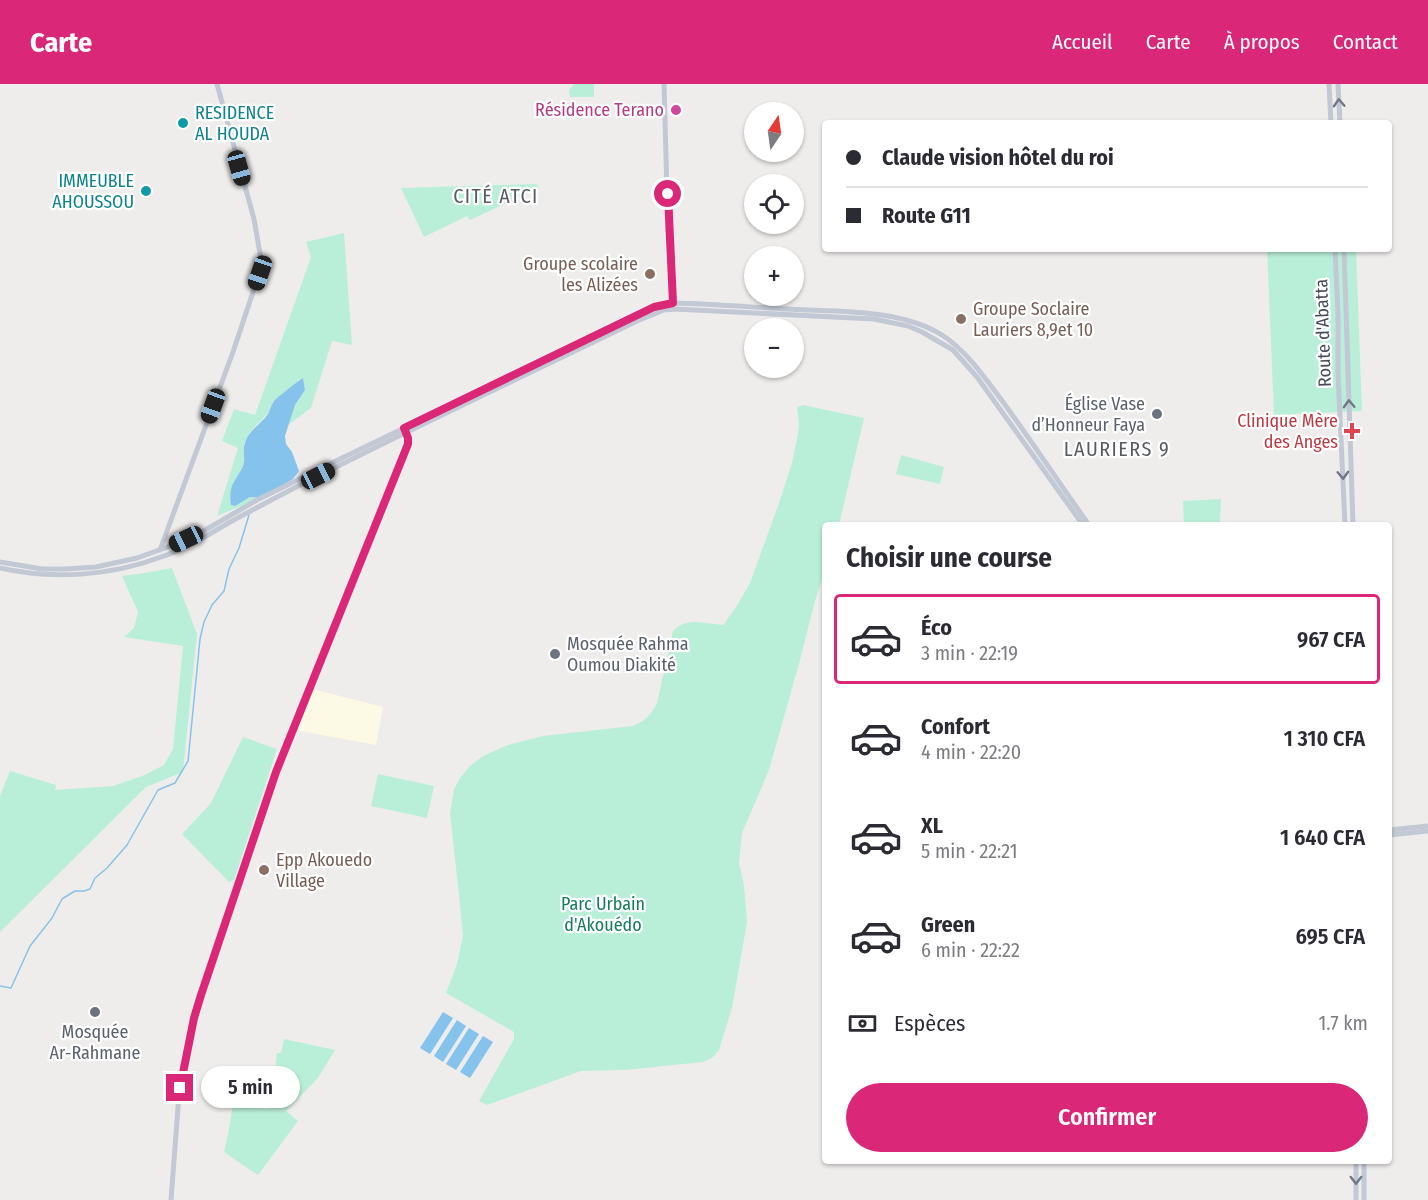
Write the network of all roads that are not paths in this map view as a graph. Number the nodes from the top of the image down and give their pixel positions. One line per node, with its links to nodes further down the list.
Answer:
1 (217, 84): 16 (street)
2 (664, 84): 9 (street)
3 (1329, 84): 5 (street)
4 (1338, 84): 6 (street, one-way to 4)
5 (1330, 120)
6 (1340, 120)
7 (1335, 252): 14 (street, Route d'Abatta, one-way to 14)
8 (1344, 252): 15 (street, Route d'Abatta, one-way to 8)
9 (674, 306): 10 (street); 12 (street); 13 (street)
10 (405, 430): 11 (street); 11 (street); 26 (street)
11 (251, 507): 16 (street); 17 (street)
12 (1081, 522)
13 (1087, 522)
14 (1345, 522)
15 (1353, 522)
16 (160, 550): 17 (street); 18 (street)
17 (162, 557): 19 (street)
18 (0, 562)
19 (0, 568)
20 (1428, 826): 21 (street)
21 (1392, 830)
22 (1428, 831): 23 (street)
23 (1392, 835)
24 (1356, 1164): 27 (street, one-way to 27)
25 (1364, 1164): 28 (street)
26 (171, 1200)
27 (1356, 1200)
28 (1364, 1200)

